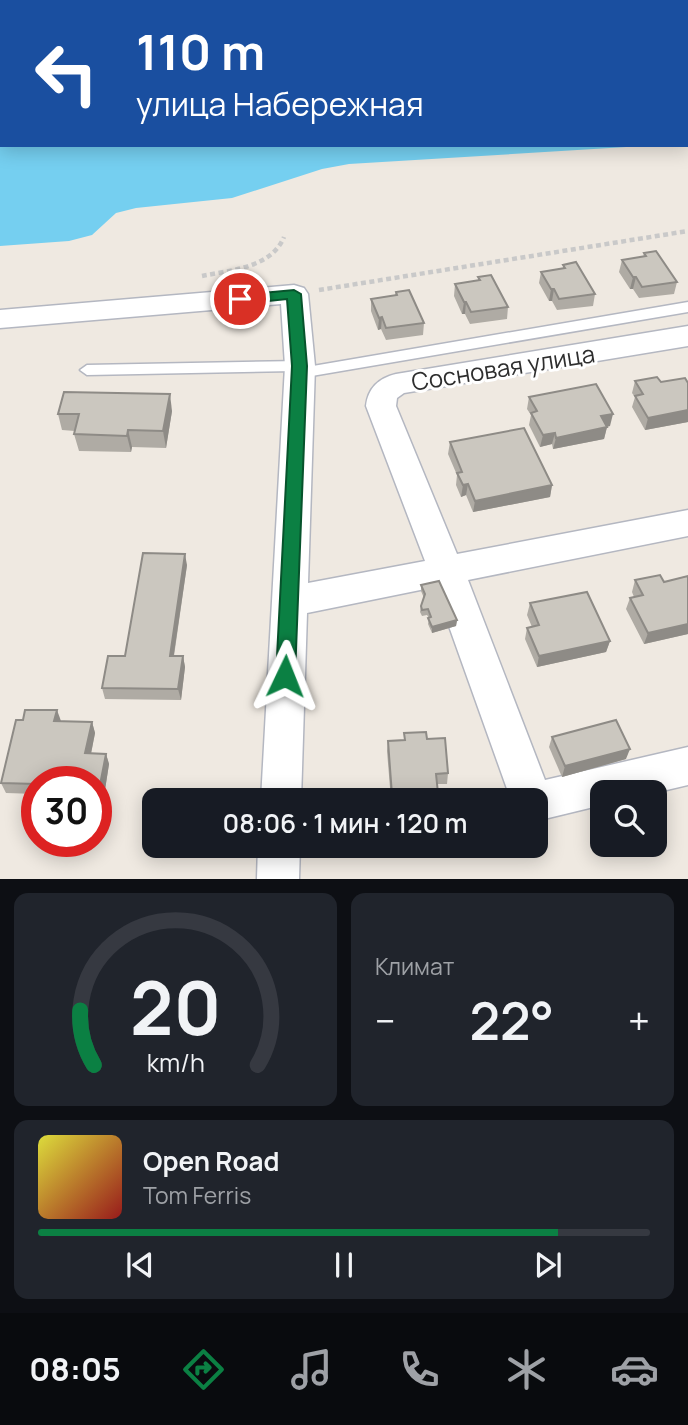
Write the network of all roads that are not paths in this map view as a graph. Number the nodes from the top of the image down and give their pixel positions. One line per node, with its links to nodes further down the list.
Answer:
1 (688, 307): 5 (lane)
2 (0, 319): 5 (street)
3 (688, 336): 7 (street, Сосновая улица)
4 (87, 370): 5 (lane)
5 (300, 370): 8 (street)
6 (688, 523): 7 (street)
7 (449, 578): 8 (street); 11 (street)
8 (288, 602): 10 (street)
9 (688, 766): 12 (street)
10 (281, 788)
11 (529, 788)
12 (548, 798)
13 (279, 858): 14 (street)
14 (278, 879)

